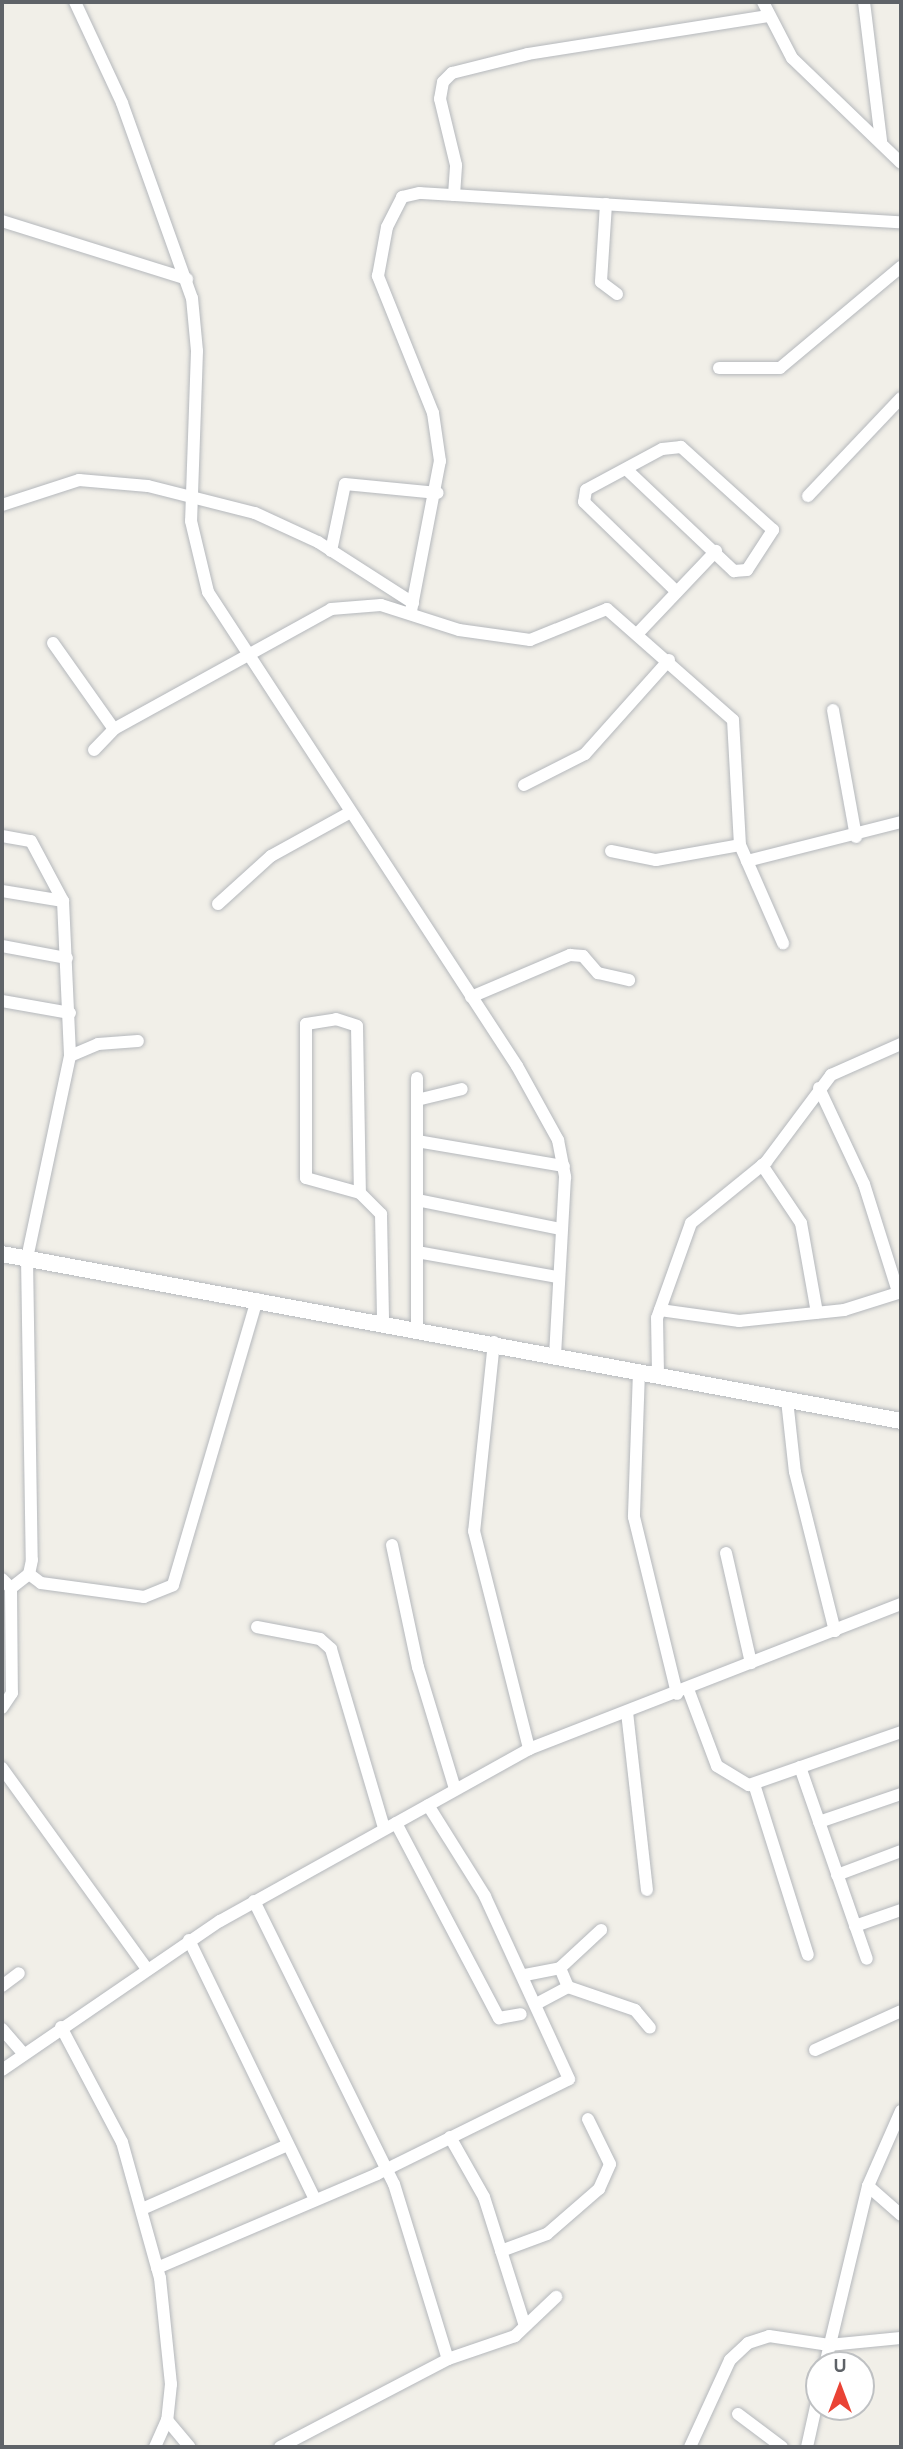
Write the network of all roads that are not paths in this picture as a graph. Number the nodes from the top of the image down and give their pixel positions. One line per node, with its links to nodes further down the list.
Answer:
1 (75, 2): 12 (street)
2 (763, 2): 4 (street)
3 (864, 2): 5 (street)
4 (767, 16): 5 (street); 7 (street)
5 (881, 141): 6 (street)
6 (900, 164)
7 (454, 195): 8 (street); 17 (street)
8 (606, 204): 10 (street); 13 (street)
9 (2, 221): 12 (street)
10 (901, 222)
11 (901, 267): 14 (street)
12 (187, 279): 19 (street)
13 (617, 294)
14 (719, 368)
15 (901, 398): 18 (street)
16 (626, 470): 22 (street); 22 (street); 23 (street)
17 (438, 493): 21 (street); 24 (street)
18 (808, 496)
19 (191, 497): 20 (street); 21 (street); 27 (street)
20 (2, 505)
21 (331, 551): 24 (street)
22 (716, 551): 23 (street)
23 (677, 592): 25 (street)
24 (412, 607): 25 (street); 27 (street)
25 (639, 632): 28 (street)
26 (53, 643): 30 (street)
27 (247, 657): 30 (street); 33 (street)
28 (669, 660): 32 (street); 37 (street)
29 (833, 710): 36 (street)
30 (114, 729): 31 (street)
31 (94, 750)
32 (524, 785)
33 (349, 813): 42 (street); 47 (street)
34 (901, 822): 36 (street)
35 (2, 836): 41 (street)
36 (856, 837): 39 (street)
37 (740, 845): 38 (street); 39 (street)
38 (611, 851)
39 (747, 861): 43 (street)
40 (2, 891): 41 (street)
41 (63, 901): 45 (street)
42 (219, 904)
43 (783, 943)
44 (2, 946): 45 (street)
45 (67, 958): 49 (street)
46 (629, 981): 47 (street)
47 (471, 998): 59 (street)
48 (2, 1001): 49 (street)
49 (70, 1013): 52 (street)
50 (138, 1041): 52 (street)
51 (901, 1044): 54 (street)
52 (71, 1056): 65 (street)
53 (418, 1078): 56 (street)
54 (820, 1088): 58 (street); 67 (street)
55 (462, 1089): 56 (street)
56 (417, 1100): 57 (street)
57 (417, 1140): 59 (street); 61 (street)
58 (762, 1165): 69 (street); 70 (street)
59 (564, 1166): 62 (street)
60 (360, 1193): 60 (street); 71 (street)
61 (417, 1200): 62 (street); 63 (street)
62 (561, 1229): 66 (street)
63 (417, 1252): 66 (street); 72 (street)
64 (2, 1254): 65 (street)
65 (27, 1258): 68 (street); 81 (street)
66 (558, 1277): 74 (street)
67 (900, 1292): 70 (street)
68 (257, 1299): 71 (street); 81 (street)
69 (660, 1310): 70 (street); 76 (street)
70 (817, 1313)
71 (383, 1321): 72 (street)
72 (418, 1327): 73 (street)
73 (494, 1342): 74 (street); 91 (street)
74 (555, 1354): 75 (street)
75 (639, 1371): 76 (street); 87 (street)
76 (658, 1374): 77 (street)
77 (787, 1400): 78 (street); 85 (street)
78 (901, 1421)
79 (392, 1545): 95 (street)
80 (726, 1553): 86 (street)
81 (29, 1574): 82 (street)
82 (6, 1584): 88 (street)
83 (901, 1604): 85 (street)
84 (257, 1627): 99 (street)
85 (835, 1631): 86 (street)
86 (751, 1664): 87 (street)
87 (682, 1692): 89 (street); 94 (street)
88 (2, 1708)
89 (627, 1712): 91 (street); 102 (street)
90 (901, 1732): 92 (street)
91 (529, 1749): 95 (street)
92 (800, 1767): 94 (street); 98 (street)
93 (2, 1768): 110 (street)
94 (754, 1784): 108 (street)
95 (455, 1790): 97 (street)
96 (901, 1794): 98 (street)
97 (428, 1805): 99 (street); 113 (street)
98 (819, 1822): 101 (street)
99 (390, 1826): 103 (street); 118 (street)
100 (901, 1852): 101 (street)
101 (837, 1875): 105 (street)
102 (647, 1890)
103 (254, 1901): 107 (street); 129 (street)
104 (901, 1910): 105 (street)
105 (855, 1926): 109 (street)
106 (601, 1930): 111 (street)
107 (189, 1940): 110 (street); 128 (street)
108 (808, 1955)
109 (867, 1959)
110 (146, 1968): 119 (street)
111 (560, 1968): 113 (street); 115 (street)
112 (19, 1973): 114 (street)
113 (525, 1975): 116 (street)
114 (2, 1986)
115 (568, 1987): 116 (street); 120 (street)
116 (538, 2003): 127 (street)
117 (901, 2011): 122 (street)
118 (521, 2014)
119 (61, 2027): 123 (street); 132 (street)
120 (650, 2028)
121 (2, 2029): 123 (street)
122 (816, 2050)
123 (23, 2053): 124 (street)
124 (2, 2070)
125 (901, 2111): 130 (street)
126 (587, 2119): 134 (street)
127 (450, 2137): 129 (street); 134 (street)
128 (288, 2145): 131 (street); 132 (street)
129 (388, 2169): 131 (street); 141 (street)
130 (868, 2186): 133 (street); 139 (street)
131 (315, 2200): 135 (street)
132 (142, 2208): 135 (street)
133 (901, 2215)
134 (500, 2251): 137 (street)
135 (157, 2268): 143 (street)
136 (556, 2297): 137 (street)
137 (525, 2326): 141 (street)
138 (901, 2338): 139 (street)
139 (829, 2345): 140 (street); 148 (street)
140 (828, 2351)
141 (448, 2359): 147 (street)
142 (738, 2414): 149 (street)
143 (167, 2420): 145 (street); 146 (street)
144 (813, 2421): 150 (street)
145 (155, 2447)
146 (190, 2447)
147 (280, 2447)
148 (690, 2447)
149 (782, 2447)
150 (807, 2447)

